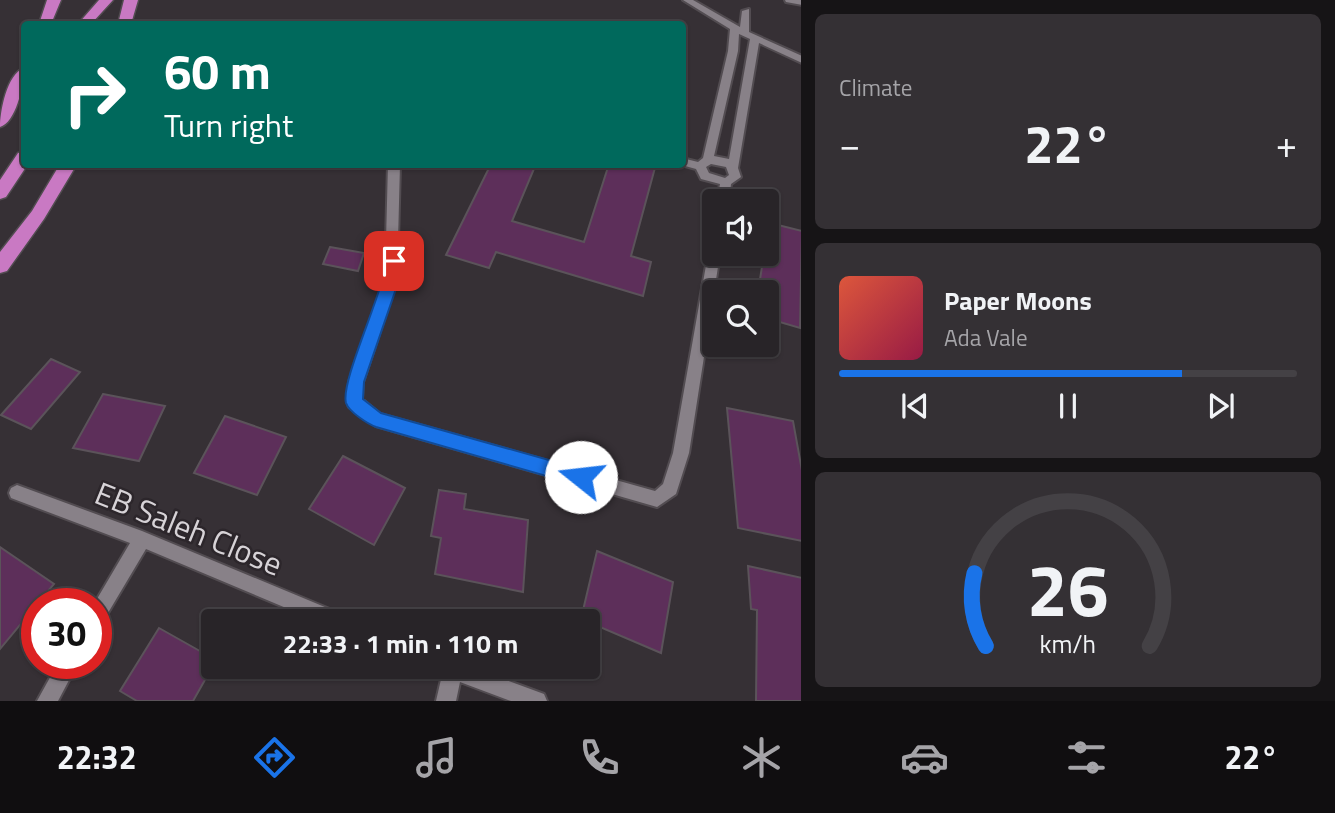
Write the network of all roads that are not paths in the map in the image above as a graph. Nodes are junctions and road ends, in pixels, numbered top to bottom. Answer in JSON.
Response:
{"nodes":[{"id":1,"x":92,"y":0,"type":"edge"},
{"id":2,"x":106,"y":0,"type":"edge"},
{"id":3,"x":131,"y":0,"type":"edge"},
{"id":4,"x":687,"y":0,"type":"edge"},
{"id":5,"x":789,"y":0,"type":"edge"},
{"id":6,"x":53,"y":1,"type":"edge"},
{"id":7,"x":801,"y":2,"type":"edge"},
{"id":8,"x":746,"y":11,"type":"dead end"},
{"id":9,"x":46,"y":21,"type":"edge"},
{"id":10,"x":85,"y":21,"type":"edge"},
{"id":11,"x":87,"y":21,"type":"edge"},
{"id":12,"x":126,"y":21,"type":"edge"},
{"id":13,"x":735,"y":28,"type":"junction"},
{"id":14,"x":744,"y":33,"type":"junction"},
{"id":15,"x":755,"y":39,"type":"junction"},
{"id":16,"x":801,"y":60,"type":"edge"},
{"id":17,"x":21,"y":78,"type":"edge"},
{"id":18,"x":0,"y":122,"type":"edge"},
{"id":19,"x":21,"y":162,"type":"edge"},
{"id":20,"x":686,"y":162,"type":"edge"},
{"id":21,"x":704,"y":163,"type":"junction"},
{"id":22,"x":733,"y":167,"type":"junction"},
{"id":23,"x":67,"y":168,"type":"edge"},
{"id":24,"x":394,"y":168,"type":"edge"},
{"id":25,"x":726,"y":182,"type":"junction"},
{"id":26,"x":725,"y":189,"type":"edge"},
{"id":27,"x":0,"y":193,"type":"edge"},
{"id":28,"x":0,"y":266,"type":"edge"},
{"id":29,"x":712,"y":266,"type":"edge"},
{"id":30,"x":17,"y":493,"type":"dead end"},
{"id":31,"x":142,"y":539,"type":"junction"},
{"id":32,"x":112,"y":590,"type":"edge"},
{"id":33,"x":309,"y":609,"type":"edge"},
{"id":34,"x":60,"y":679,"type":"edge"},
{"id":35,"x":448,"y":679,"type":"edge"},
{"id":36,"x":478,"y":679,"type":"edge"},
{"id":37,"x":47,"y":701,"type":"edge"},
{"id":38,"x":446,"y":701,"type":"edge"},
{"id":39,"x":537,"y":701,"type":"edge"}],
"edges":[{"from":1,"to":10,"type":"highway"},
{"from":2,"to":11,"type":"highway"},
{"from":3,"to":12,"type":"highway"},
{"from":4,"to":13,"type":"street"},
{"from":5,"to":7,"type":"street"},
{"from":6,"to":9,"type":"highway"},
{"from":8,"to":14,"type":"street"},
{"from":13,"to":14,"type":"street"},
{"from":13,"to":21,"type":"street"},
{"from":14,"to":15,"type":"street"},
{"from":15,"to":16,"type":"street"},
{"from":15,"to":22,"type":"street"},
{"from":17,"to":18,"type":"highway"},
{"from":19,"to":27,"type":"highway"},
{"from":20,"to":21,"type":"street"},
{"from":21,"to":22,"type":"street"},
{"from":21,"to":25,"type":"street"},
{"from":22,"to":25,"type":"street"},
{"from":23,"to":28,"type":"highway"},
{"from":24,"to":29,"type":"street"},
{"from":25,"to":26,"type":"street"},
{"from":30,"to":31,"type":"street","name":"EB Saleh Close"},
{"from":31,"to":32,"type":"street"},
{"from":31,"to":33,"type":"street","name":"EB Saleh Close"},
{"from":34,"to":37,"type":"street"},
{"from":35,"to":38,"type":"street"},
{"from":36,"to":39,"type":"street"}]}
